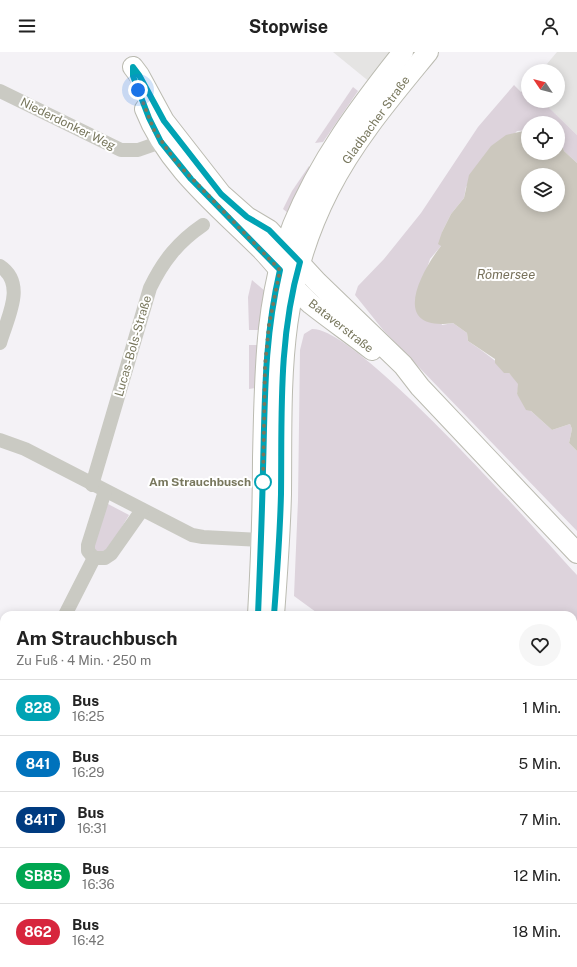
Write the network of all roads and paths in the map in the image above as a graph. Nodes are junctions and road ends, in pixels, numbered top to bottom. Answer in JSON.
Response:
{"nodes":[{"id":1,"x":403,"y":52,"type":"edge"},
{"id":2,"x":428,"y":52,"type":"edge"},
{"id":3,"x":130,"y":60,"type":"edge"},
{"id":4,"x":0,"y":91,"type":"edge"},
{"id":5,"x":164,"y":121,"type":"junction"},
{"id":6,"x":161,"y":142,"type":"junction"},
{"id":7,"x":221,"y":194,"type":"junction"},
{"id":8,"x":203,"y":226,"type":"dead end"},
{"id":9,"x":286,"y":247,"type":"junction"},
{"id":10,"x":300,"y":262,"type":"junction"},
{"id":11,"x":0,"y":266,"type":"edge"},
{"id":12,"x":280,"y":270,"type":"junction"},
{"id":13,"x":293,"y":287,"type":"junction"},
{"id":14,"x":0,"y":343,"type":"edge"},
{"id":15,"x":420,"y":387,"type":"junction"},
{"id":16,"x":0,"y":440,"type":"edge"},
{"id":17,"x":99,"y":488,"type":"junction"},
{"id":18,"x":142,"y":510,"type":"junction"},
{"id":19,"x":262,"y":540,"type":"junction"},
{"id":20,"x":577,"y":553,"type":"edge"},
{"id":21,"x":94,"y":558,"type":"junction"},
{"id":22,"x":276,"y":588,"type":"junction"},
{"id":23,"x":67,"y":611,"type":"edge"},
{"id":24,"x":258,"y":611,"type":"edge"},
{"id":25,"x":274,"y":611,"type":"edge"}],
"edges":[{"from":1,"to":9,"type":"main road","name":"Gladbacher Straße"},
{"from":2,"to":10,"type":"main road","name":"Gladbacher Straße"},
{"from":3,"to":5,"type":"main road","name":"Bataverstraße"},
{"from":3,"to":6,"type":"main road","name":"Bataverstraße"},
{"from":4,"to":6,"type":"street","name":"Niederdonker Weg"},
{"from":5,"to":6,"type":"main road"},
{"from":5,"to":7,"type":"main road","name":"Bataverstraße"},
{"from":6,"to":7,"type":"main road"},
{"from":6,"to":12,"type":"main road","name":"Bataverstraße"},
{"from":7,"to":9,"type":"main road","name":"Bataverstraße"},
{"from":8,"to":17,"type":"street","name":"Lucas-Bols-Straße"},
{"from":9,"to":10,"type":"main road","name":"Bataverstraße"},
{"from":9,"to":12,"type":"main road","name":"Gladbacher Straße"},
{"from":10,"to":13,"type":"main road","name":"Gladbacher Straße"},
{"from":10,"to":15,"type":"main road","name":"Bataverstraße"},
{"from":11,"to":14,"type":"street"},
{"from":12,"to":13,"type":"main road","name":"Bataverstraße"},
{"from":12,"to":19,"type":"main road","name":"Gladbacher Straße"},
{"from":13,"to":15,"type":"main road","name":"Bataverstraße"},
{"from":13,"to":22,"type":"main road","name":"Gladbacher Straße"},
{"from":15,"to":20,"type":"main road","name":"Bataverstraße"},
{"from":16,"to":17,"type":"street"},
{"from":17,"to":18,"type":"street"},
{"from":17,"to":21,"type":"street","name":"Lucas-Bols-Straße"},
{"from":18,"to":19,"type":"street"},
{"from":18,"to":21,"type":"street"},
{"from":19,"to":22,"type":"street"},
{"from":19,"to":24,"type":"main road","name":"Gladbacher Straße"},
{"from":21,"to":23,"type":"street"},
{"from":22,"to":25,"type":"main road","name":"Gladbacher Straße"}]}
